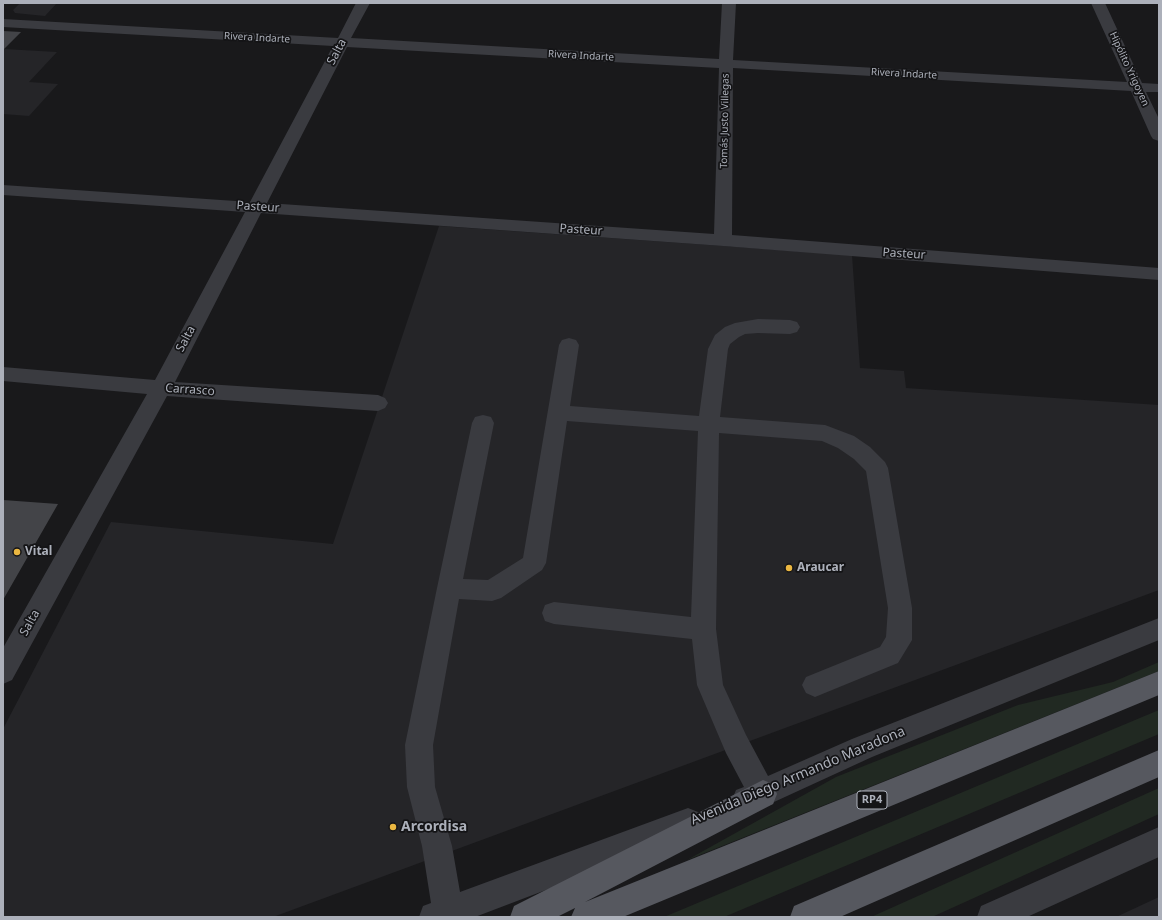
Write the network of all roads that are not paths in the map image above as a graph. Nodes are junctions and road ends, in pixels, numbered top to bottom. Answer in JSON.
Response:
{"nodes":[{"id":1,"x":363,"y":3,"type":"edge"},
{"id":2,"x":729,"y":3,"type":"edge"},
{"id":3,"x":1098,"y":3,"type":"edge"},
{"id":4,"x":3,"y":23,"type":"edge"},
{"id":5,"x":342,"y":42,"type":"junction"},
{"id":6,"x":726,"y":64,"type":"junction"},
{"id":7,"x":1138,"y":86,"type":"junction"},
{"id":8,"x":1159,"y":88,"type":"edge"},
{"id":9,"x":1159,"y":136,"type":"edge"},
{"id":10,"x":3,"y":190,"type":"edge"},
{"id":11,"x":256,"y":207,"type":"junction"},
{"id":12,"x":723,"y":240,"type":"junction"},
{"id":13,"x":1159,"y":274,"type":"edge"},
{"id":14,"x":790,"y":326,"type":"dead end"},
{"id":15,"x":569,"y":345,"type":"dead end"},
{"id":16,"x":3,"y":374,"type":"edge"},
{"id":17,"x":160,"y":388,"type":"junction"},
{"id":18,"x":378,"y":403,"type":"dead end"},
{"id":19,"x":558,"y":413,"type":"junction"},
{"id":20,"x":483,"y":423,"type":"dead end"},
{"id":21,"x":709,"y":423,"type":"junction"},
{"id":22,"x":449,"y":588,"type":"junction"},
{"id":23,"x":554,"y":613,"type":"dead end"},
{"id":24,"x":703,"y":629,"type":"junction"},
{"id":25,"x":1159,"y":629,"type":"edge"},
{"id":26,"x":3,"y":672,"type":"edge"},
{"id":27,"x":1159,"y":683,"type":"edge"},
{"id":28,"x":815,"y":685,"type":"dead end"},
{"id":29,"x":1159,"y":763,"type":"edge"},
{"id":30,"x":763,"y":794,"type":"junction"},
{"id":31,"x":1159,"y":842,"type":"edge"},
{"id":32,"x":441,"y":914,"type":"edge"},
{"id":33,"x":525,"y":917,"type":"edge"},
{"id":34,"x":586,"y":917,"type":"edge"},
{"id":35,"x":806,"y":917,"type":"edge"},
{"id":36,"x":992,"y":917,"type":"edge"}],
"edges":[{"from":1,"to":5,"type":"street","name":"Salta"},
{"from":2,"to":6,"type":"street","name":"Tomás Justo Villegas"},
{"from":3,"to":7,"type":"street","name":"Hipólito Yrigoyen"},
{"from":4,"to":5,"type":"street","name":"Rivera Indarte"},
{"from":5,"to":6,"type":"street","name":"Rivera Indarte"},
{"from":5,"to":11,"type":"street","name":"Salta"},
{"from":6,"to":7,"type":"street","name":"Rivera Indarte"},
{"from":6,"to":12,"type":"street","name":"Tomás Justo Villegas"},
{"from":7,"to":8,"type":"street","name":"Rivera Indarte"},
{"from":7,"to":9,"type":"street","name":"Hipólito Yrigoyen"},
{"from":10,"to":11,"type":"street","name":"Pasteur"},
{"from":11,"to":12,"type":"street","name":"Pasteur"},
{"from":11,"to":17,"type":"street","name":"Salta"},
{"from":12,"to":13,"type":"street","name":"Pasteur"},
{"from":14,"to":21,"type":"street"},
{"from":15,"to":19,"type":"street"},
{"from":16,"to":17,"type":"street","name":"Carrasco"},
{"from":17,"to":18,"type":"street","name":"Carrasco"},
{"from":17,"to":26,"type":"street","name":"Salta"},
{"from":19,"to":21,"type":"street"},
{"from":19,"to":22,"type":"street"},
{"from":20,"to":22,"type":"street"},
{"from":21,"to":24,"type":"street"},
{"from":21,"to":28,"type":"street"},
{"from":22,"to":32,"type":"street"},
{"from":23,"to":24,"type":"street"},
{"from":24,"to":30,"type":"street"},
{"from":25,"to":30,"type":"street","name":"Avenida Diego Armando Maradona"},
{"from":27,"to":34,"type":"main road","number":"RP4"},
{"from":29,"to":35,"type":"main road"},
{"from":30,"to":32,"type":"street","name":"Avenida Diego Armando Maradona"},
{"from":30,"to":33,"type":"main road"},
{"from":31,"to":36,"type":"street"}]}
